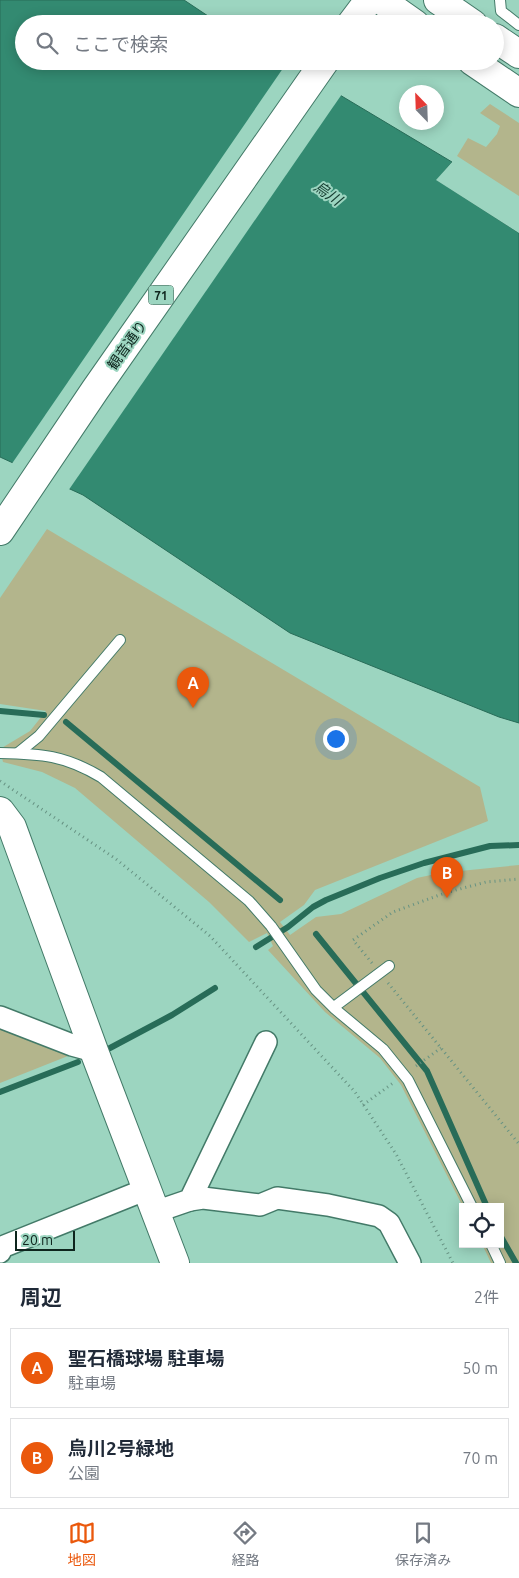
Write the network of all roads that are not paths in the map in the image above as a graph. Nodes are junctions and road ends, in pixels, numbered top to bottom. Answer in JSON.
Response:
{"nodes":[{"id":1,"x":381,"y":0,"type":"edge"},
{"id":2,"x":438,"y":0,"type":"edge"},
{"id":3,"x":500,"y":0,"type":"edge"},
{"id":4,"x":402,"y":15,"type":"edge"},
{"id":5,"x":460,"y":15,"type":"edge"},
{"id":6,"x":519,"y":25,"type":"edge"},
{"id":7,"x":504,"y":44,"type":"edge"},
{"id":8,"x":519,"y":54,"type":"edge"},
{"id":9,"x":319,"y":70,"type":"edge"},
{"id":10,"x":485,"y":70,"type":"edge"},
{"id":11,"x":519,"y":93,"type":"edge"},
{"id":12,"x":0,"y":531,"type":"edge"},
{"id":13,"x":120,"y":640,"type":"dead end"},
{"id":14,"x":0,"y":753,"type":"edge"},
{"id":15,"x":18,"y":753,"type":"junction"},
{"id":16,"x":0,"y":811,"type":"edge"},
{"id":17,"x":389,"y":966,"type":"dead end"},
{"id":18,"x":334,"y":1007,"type":"junction"},
{"id":19,"x":0,"y":1017,"type":"edge"},
{"id":20,"x":266,"y":1042,"type":"dead end"},
{"id":21,"x":94,"y":1051,"type":"junction"},
{"id":22,"x":190,"y":1200,"type":"junction"},
{"id":23,"x":151,"y":1201,"type":"junction"},
{"id":24,"x":470,"y":1203,"type":"edge"},
{"id":25,"x":1,"y":1246,"type":"edge"},
{"id":26,"x":493,"y":1248,"type":"edge"},
{"id":27,"x":175,"y":1263,"type":"edge"},
{"id":28,"x":410,"y":1263,"type":"edge"},
{"id":29,"x":500,"y":1263,"type":"edge"}],
"edges":[{"from":1,"to":4,"type":"main road"},
{"from":2,"to":5,"type":"main road"},
{"from":3,"to":6,"type":"lane"},
{"from":7,"to":8,"type":"main road"},
{"from":9,"to":12,"type":"main road","name":"観音通り","number":"71"},
{"from":10,"to":11,"type":"main road"},
{"from":13,"to":15,"type":"lane"},
{"from":14,"to":15,"type":"lane"},
{"from":15,"to":18,"type":"lane"},
{"from":16,"to":21,"type":"main road"},
{"from":17,"to":18,"type":"lane"},
{"from":18,"to":24,"type":"lane"},
{"from":19,"to":21,"type":"street"},
{"from":20,"to":22,"type":"street"},
{"from":21,"to":23,"type":"main road"},
{"from":22,"to":23,"type":"street"},
{"from":22,"to":28,"type":"street"},
{"from":23,"to":25,"type":"street"},
{"from":23,"to":27,"type":"main road"},
{"from":26,"to":29,"type":"lane"}]}
